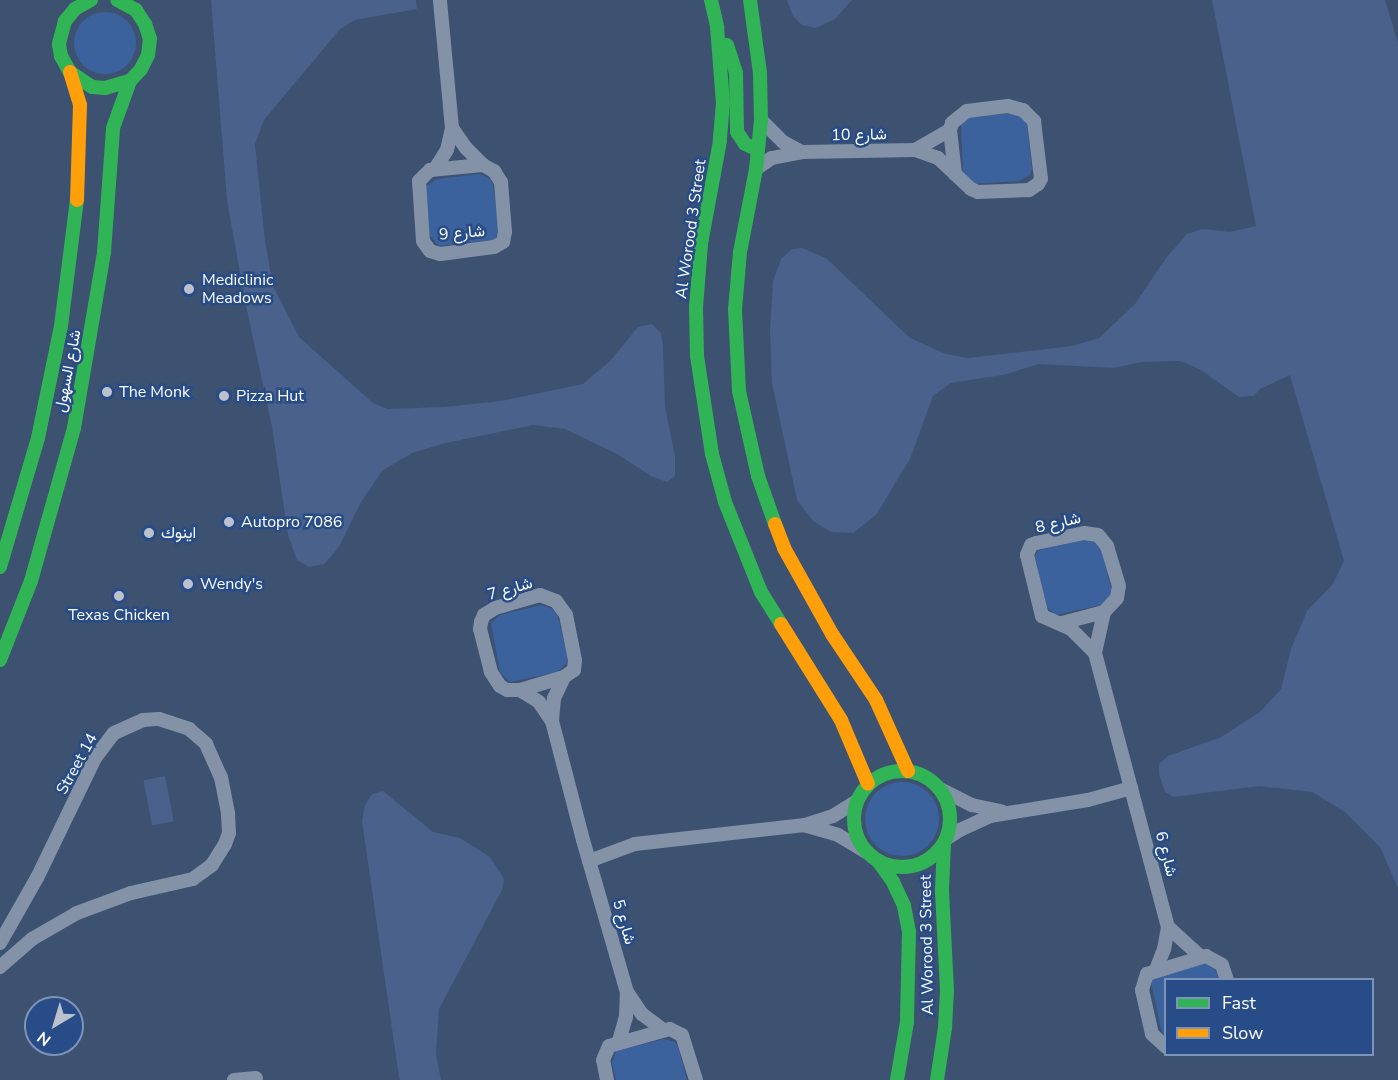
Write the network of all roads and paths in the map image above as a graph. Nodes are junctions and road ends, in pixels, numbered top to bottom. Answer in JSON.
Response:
{"nodes":[{"id":1,"x":90,"y":0,"type":"edge"},
{"id":2,"x":117,"y":0,"type":"edge"},
{"id":3,"x":440,"y":0,"type":"edge"},
{"id":4,"x":711,"y":0,"type":"edge"},
{"id":5,"x":738,"y":0,"type":"edge"},
{"id":6,"x":750,"y":0,"type":"edge"},
{"id":7,"x":75,"y":4,"type":"edge"},
{"id":8,"x":133,"y":5,"type":"edge"},
{"id":9,"x":717,"y":27,"type":"junction"},
{"id":10,"x":756,"y":42,"type":"junction"},
{"id":11,"x":70,"y":72,"type":"junction"},
{"id":12,"x":130,"y":81,"type":"junction"},
{"id":13,"x":761,"y":120,"type":"junction"},
{"id":14,"x":452,"y":128,"type":"junction"},
{"id":15,"x":950,"y":130,"type":"junction"},
{"id":16,"x":758,"y":150,"type":"junction"},
{"id":17,"x":915,"y":150,"type":"junction"},
{"id":18,"x":802,"y":152,"type":"junction"},
{"id":19,"x":483,"y":165,"type":"junction"},
{"id":20,"x":435,"y":169,"type":"junction"},
{"id":21,"x":756,"y":169,"type":"junction"},
{"id":22,"x":955,"y":174,"type":"junction"},
{"id":23,"x":16,"y":519,"type":"junction"},
{"id":24,"x":0,"y":532,"type":"edge"},
{"id":25,"x":0,"y":567,"type":"edge"},
{"id":26,"x":1104,"y":612,"type":"junction"},
{"id":27,"x":1062,"y":623,"type":"junction"},
{"id":28,"x":1095,"y":653,"type":"junction"},
{"id":29,"x":0,"y":660,"type":"edge"},
{"id":30,"x":564,"y":678,"type":"junction"},
{"id":31,"x":520,"y":690,"type":"junction"},
{"id":32,"x":552,"y":720,"type":"junction"},
{"id":33,"x":908,"y":771,"type":"junction"},
{"id":34,"x":867,"y":784,"type":"junction"},
{"id":35,"x":940,"y":789,"type":"junction"},
{"id":36,"x":1131,"y":789,"type":"junction"},
{"id":37,"x":857,"y":801,"type":"junction"},
{"id":38,"x":1006,"y":812,"type":"junction"},
{"id":39,"x":805,"y":825,"type":"junction"},
{"id":40,"x":945,"y":842,"type":"junction"},
{"id":41,"x":873,"y":857,"type":"junction"},
{"id":42,"x":589,"y":861,"type":"junction"},
{"id":43,"x":1168,"y":927,"type":"junction"},
{"id":44,"x":0,"y":943,"type":"edge"},
{"id":45,"x":1200,"y":956,"type":"junction"},
{"id":46,"x":0,"y":967,"type":"edge"},
{"id":47,"x":1156,"y":970,"type":"junction"},
{"id":48,"x":1226,"y":978,"type":"edge"},
{"id":49,"x":627,"y":992,"type":"junction"},
{"id":50,"x":663,"y":1030,"type":"junction"},
{"id":51,"x":619,"y":1041,"type":"junction"},
{"id":52,"x":1164,"y":1045,"type":"edge"},
{"id":53,"x":256,"y":1078,"type":"dead end"},
{"id":54,"x":234,"y":1080,"type":"edge"},
{"id":55,"x":607,"y":1080,"type":"edge"},
{"id":56,"x":696,"y":1080,"type":"edge"},
{"id":57,"x":897,"y":1080,"type":"edge"},
{"id":58,"x":937,"y":1080,"type":"edge"}],
"edges":[{"from":1,"to":7,"type":"street"},
{"from":2,"to":8,"type":"street"},
{"from":3,"to":14,"type":"street","name":"شارع 9"},
{"from":4,"to":9,"type":"street","name":"Al Worood 3 Street"},
{"from":5,"to":10,"type":"street"},
{"from":6,"to":10,"type":"street"},
{"from":7,"to":11,"type":"street","name":"شارع السهول"},
{"from":8,"to":12,"type":"street","name":"شارع السهول"},
{"from":9,"to":16,"type":"street"},
{"from":9,"to":34,"type":"street","name":"Al Worood 3 Street"},
{"from":10,"to":13,"type":"street"},
{"from":11,"to":12,"type":"street"},
{"from":11,"to":23,"type":"street","name":"شارع السهول"},
{"from":12,"to":29,"type":"street","name":"شارع السهول"},
{"from":13,"to":16,"type":"street"},
{"from":13,"to":18,"type":"street"},
{"from":14,"to":19,"type":"street","name":"شارع 9"},
{"from":14,"to":20,"type":"street","name":"شارع 9"},
{"from":15,"to":17,"type":"street","name":"شارع 10"},
{"from":15,"to":22,"type":"street"},
{"from":15,"to":22,"type":"street","name":"شارع 10"},
{"from":16,"to":21,"type":"street"},
{"from":17,"to":18,"type":"street","name":"شارع 10"},
{"from":17,"to":22,"type":"street","name":"شارع 10"},
{"from":18,"to":21,"type":"street","name":"شارع 10"},
{"from":19,"to":20,"type":"street"},
{"from":19,"to":20,"type":"street","name":"شارع 9"},
{"from":21,"to":33,"type":"street"},
{"from":23,"to":24,"type":"street"},
{"from":23,"to":25,"type":"street","name":"شارع السهول"},
{"from":26,"to":27,"type":"street"},
{"from":26,"to":27,"type":"street","name":"شارع 8"},
{"from":26,"to":28,"type":"street","name":"شارع 8"},
{"from":27,"to":28,"type":"street","name":"شارع 8"},
{"from":28,"to":36,"type":"street","name":"شارع 8"},
{"from":30,"to":31,"type":"street"},
{"from":30,"to":31,"type":"street","name":"شارع 7"},
{"from":30,"to":32,"type":"street","name":"شارع 7"},
{"from":31,"to":32,"type":"street","name":"شارع 7"},
{"from":32,"to":42,"type":"street","name":"شارع 7"},
{"from":33,"to":34,"type":"street"},
{"from":33,"to":35,"type":"street"},
{"from":34,"to":37,"type":"street"},
{"from":35,"to":38,"type":"street"},
{"from":35,"to":40,"type":"street"},
{"from":36,"to":38,"type":"street"},
{"from":36,"to":43,"type":"street","name":"شارع 6"},
{"from":37,"to":39,"type":"street"},
{"from":37,"to":41,"type":"street"},
{"from":38,"to":40,"type":"street"},
{"from":39,"to":41,"type":"street"},
{"from":39,"to":42,"type":"street"},
{"from":40,"to":41,"type":"street"},
{"from":40,"to":58,"type":"street","name":"Al Worood 3 Street"},
{"from":41,"to":57,"type":"street","name":"Al Worood 3 Street"},
{"from":42,"to":49,"type":"street","name":"شارع 5"},
{"from":43,"to":45,"type":"street"},
{"from":43,"to":47,"type":"street","name":"شارع 6"},
{"from":44,"to":46,"type":"street","name":"Street 14"},
{"from":45,"to":47,"type":"street"},
{"from":45,"to":48,"type":"street"},
{"from":47,"to":52,"type":"street","name":"شارع 6"},
{"from":49,"to":50,"type":"street","name":"شارع 5"},
{"from":49,"to":51,"type":"street","name":"شارع 5"},
{"from":50,"to":51,"type":"street"},
{"from":50,"to":56,"type":"street","name":"شارع 5"},
{"from":51,"to":55,"type":"street","name":"شارع 5"},
{"from":53,"to":54,"type":"street"}]}
